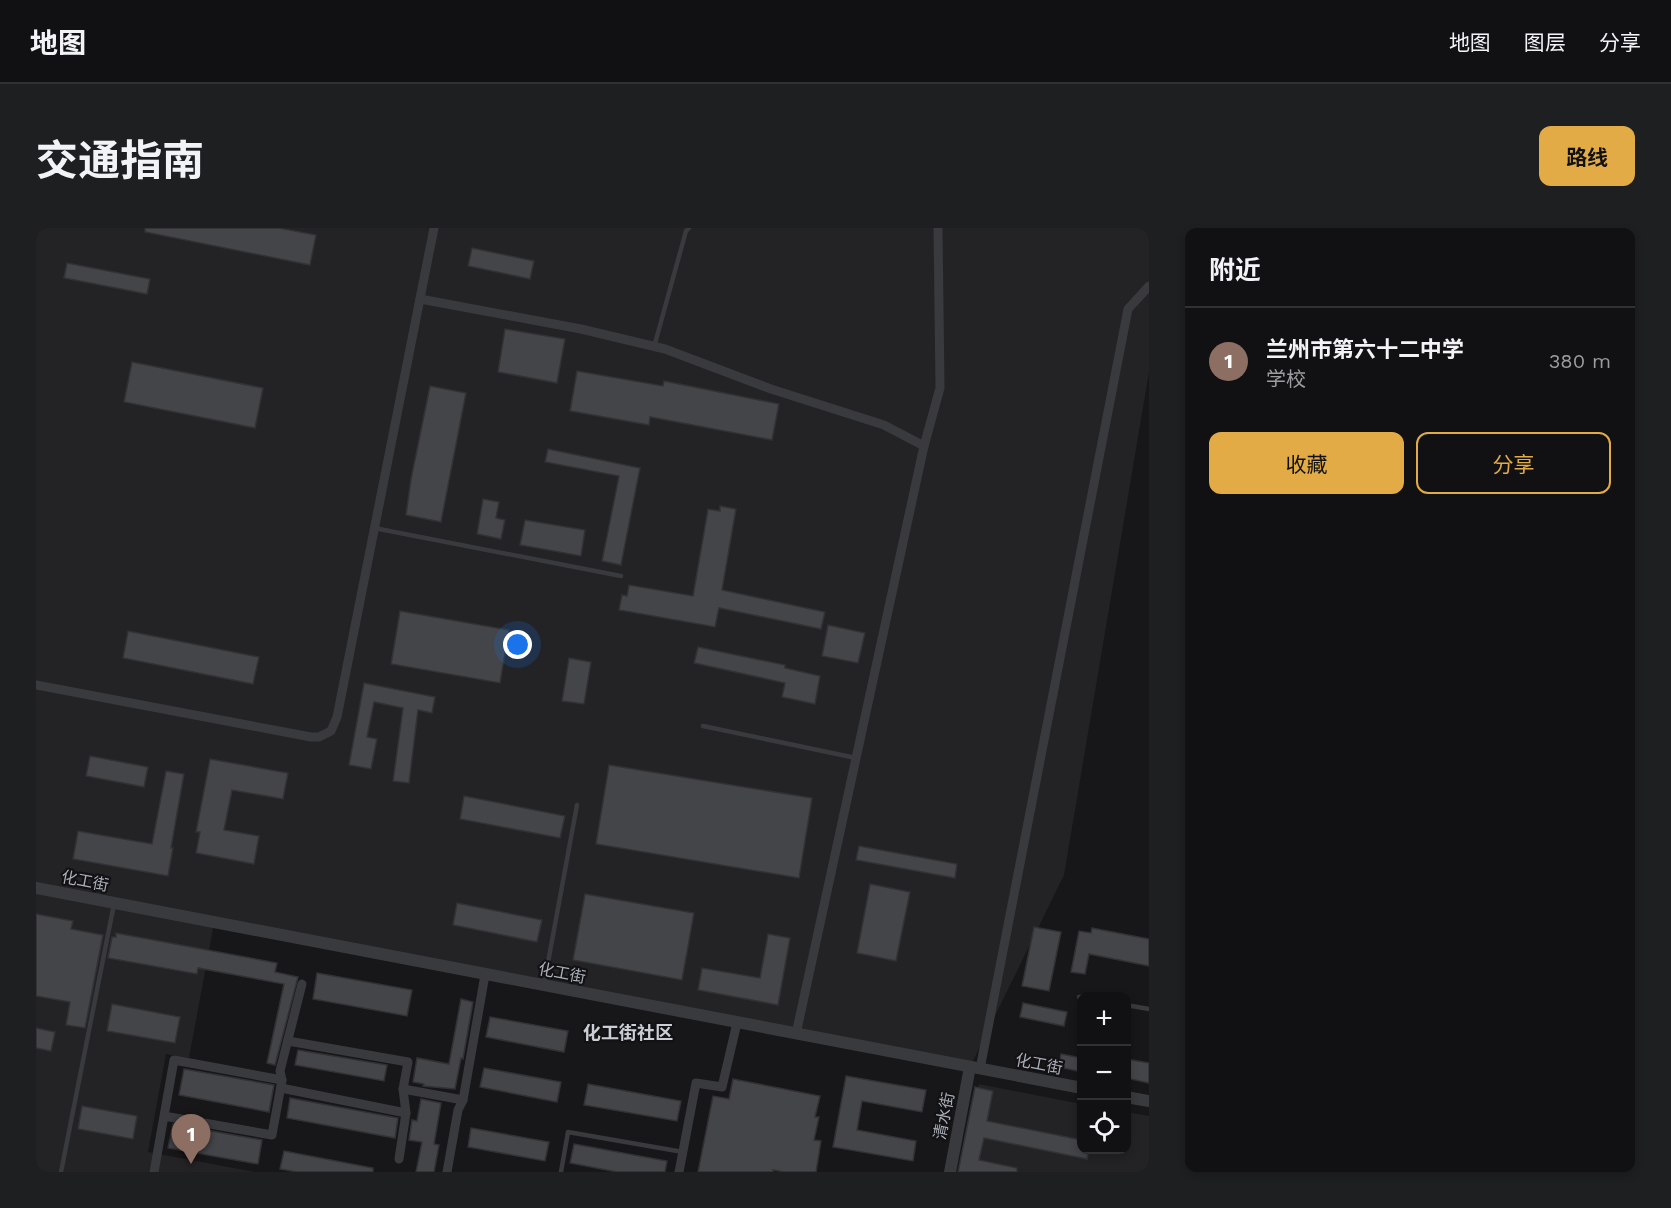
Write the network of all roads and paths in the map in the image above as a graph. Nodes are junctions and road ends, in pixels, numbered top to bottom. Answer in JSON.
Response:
{"nodes":[{"id":1,"x":434,"y":228,"type":"edge"},
{"id":2,"x":689,"y":228,"type":"edge"},
{"id":3,"x":938,"y":228,"type":"edge"},
{"id":4,"x":1149,"y":286,"type":"edge"},
{"id":5,"x":420,"y":299,"type":"junction"},
{"id":6,"x":654,"y":346,"type":"junction"},
{"id":7,"x":924,"y":446,"type":"junction"},
{"id":8,"x":374,"y":528,"type":"junction"},
{"id":9,"x":621,"y":576,"type":"dead end"},
{"id":10,"x":36,"y":685,"type":"edge"},
{"id":11,"x":703,"y":726,"type":"dead end"},
{"id":12,"x":856,"y":758,"type":"junction"},
{"id":13,"x":576,"y":805,"type":"dead end"},
{"id":14,"x":36,"y":888,"type":"edge"},
{"id":15,"x":114,"y":903,"type":"junction"},
{"id":16,"x":485,"y":975,"type":"junction"},
{"id":17,"x":302,"y":984,"type":"dead end"},
{"id":18,"x":543,"y":986,"type":"junction"},
{"id":19,"x":1131,"y":1006,"type":"edge"},
{"id":20,"x":1149,"y":1009,"type":"edge"},
{"id":21,"x":736,"y":1023,"type":"junction"},
{"id":22,"x":796,"y":1034,"type":"junction"},
{"id":23,"x":288,"y":1041,"type":"junction"},
{"id":24,"x":975,"y":1068,"type":"junction"},
{"id":25,"x":282,"y":1084,"type":"junction"},
{"id":26,"x":1077,"y":1087,"type":"edge"},
{"id":27,"x":403,"y":1089,"type":"junction"},
{"id":28,"x":1131,"y":1098,"type":"edge"},
{"id":29,"x":464,"y":1100,"type":"junction"},
{"id":30,"x":1149,"y":1101,"type":"edge"},
{"id":31,"x":406,"y":1113,"type":"junction"},
{"id":32,"x":164,"y":1116,"type":"junction"},
{"id":33,"x":683,"y":1152,"type":"junction"},
{"id":34,"x":399,"y":1159,"type":"dead end"},
{"id":35,"x":61,"y":1172,"type":"edge"},
{"id":36,"x":154,"y":1172,"type":"edge"},
{"id":37,"x":447,"y":1172,"type":"edge"},
{"id":38,"x":561,"y":1172,"type":"edge"},
{"id":39,"x":679,"y":1172,"type":"edge"},
{"id":40,"x":950,"y":1172,"type":"edge"}],
"edges":[{"from":1,"to":5,"type":"street"},
{"from":2,"to":6,"type":"lane"},
{"from":3,"to":7,"type":"street"},
{"from":4,"to":24,"type":"street"},
{"from":5,"to":6,"type":"street"},
{"from":5,"to":8,"type":"street"},
{"from":6,"to":7,"type":"street"},
{"from":7,"to":12,"type":"street"},
{"from":8,"to":9,"type":"lane"},
{"from":8,"to":10,"type":"street"},
{"from":11,"to":12,"type":"lane"},
{"from":12,"to":22,"type":"street"},
{"from":13,"to":18,"type":"lane"},
{"from":14,"to":15,"type":"street","name":"化工街"},
{"from":15,"to":16,"type":"street","name":"化工街"},
{"from":15,"to":35,"type":"lane"},
{"from":16,"to":18,"type":"street","name":"化工街"},
{"from":16,"to":29,"type":"street"},
{"from":17,"to":23,"type":"street"},
{"from":18,"to":21,"type":"street","name":"化工街"},
{"from":19,"to":20,"type":"lane"},
{"from":21,"to":22,"type":"street","name":"化工街"},
{"from":21,"to":33,"type":"street"},
{"from":22,"to":24,"type":"street","name":"化工街"},
{"from":23,"to":25,"type":"street"},
{"from":23,"to":27,"type":"street"},
{"from":24,"to":26,"type":"street","name":"化工街"},
{"from":24,"to":40,"type":"street","name":"清水街"},
{"from":25,"to":31,"type":"street"},
{"from":25,"to":32,"type":"street"},
{"from":25,"to":32,"type":"street"},
{"from":27,"to":29,"type":"street"},
{"from":27,"to":31,"type":"street"},
{"from":28,"to":30,"type":"street"},
{"from":29,"to":37,"type":"street"},
{"from":31,"to":34,"type":"street"},
{"from":32,"to":36,"type":"street"},
{"from":33,"to":38,"type":"lane"},
{"from":33,"to":39,"type":"street"}]}
